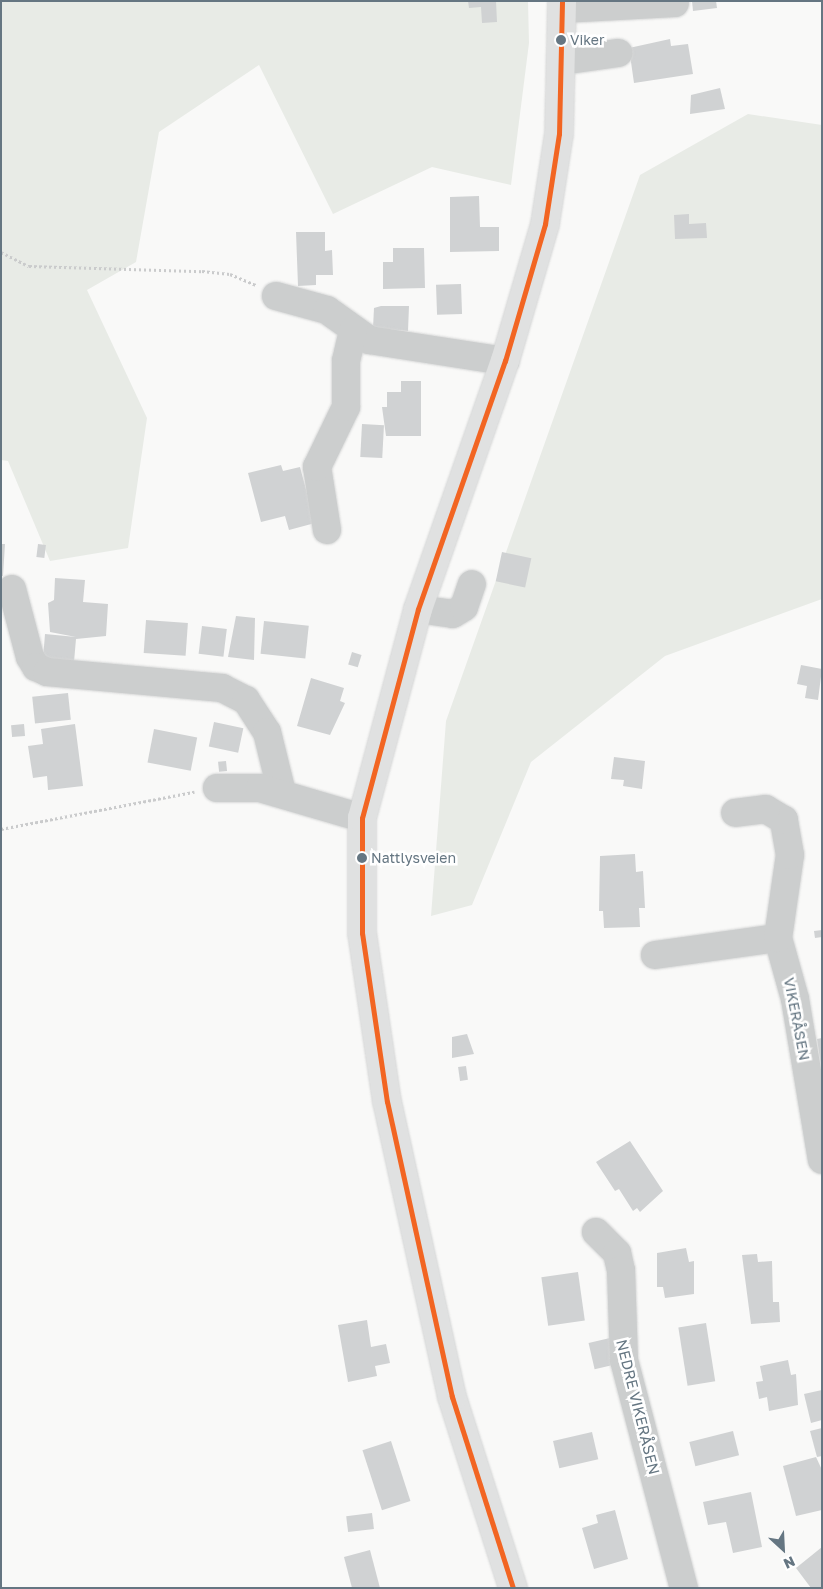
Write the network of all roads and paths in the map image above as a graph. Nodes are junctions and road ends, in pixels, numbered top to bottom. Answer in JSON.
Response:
{"nodes":[{"id":1,"x":675,"y":3,"type":"dead end"},
{"id":2,"x":562,"y":5,"type":"edge"},
{"id":3,"x":618,"y":53,"type":"dead end"},
{"id":4,"x":562,"y":62,"type":"junction"},
{"id":5,"x":1,"y":252,"type":"edge"},
{"id":6,"x":276,"y":296,"type":"joint"},
{"id":7,"x":353,"y":330,"type":"junction"},
{"id":8,"x":505,"y":361,"type":"junction"},
{"id":9,"x":327,"y":530,"type":"dead end"},
{"id":10,"x":472,"y":584,"type":"dead end"},
{"id":11,"x":12,"y":589,"type":"dead end"},
{"id":12,"x":418,"y":609,"type":"junction"},
{"id":13,"x":217,"y":788,"type":"joint"},
{"id":14,"x":282,"y":793,"type":"junction"},
{"id":15,"x":735,"y":813,"type":"dead end"},
{"id":16,"x":362,"y":818,"type":"junction"},
{"id":17,"x":1,"y":830,"type":"edge"},
{"id":18,"x":778,"y":938,"type":"junction"},
{"id":19,"x":655,"y":955,"type":"dead end"},
{"id":20,"x":822,"y":1160,"type":"edge"},
{"id":21,"x":596,"y":1232,"type":"dead end"},
{"id":22,"x":513,"y":1588,"type":"edge"},
{"id":23,"x":684,"y":1588,"type":"edge"}],
"edges":[{"from":1,"to":2,"type":"street"},
{"from":2,"to":4,"type":"main road"},
{"from":3,"to":4,"type":"street"},
{"from":4,"to":8,"type":"main road"},
{"from":5,"to":6,"type":"path"},
{"from":6,"to":7,"type":"street"},
{"from":7,"to":8,"type":"street"},
{"from":7,"to":9,"type":"street"},
{"from":8,"to":12,"type":"main road"},
{"from":10,"to":12,"type":"street"},
{"from":11,"to":14,"type":"street"},
{"from":12,"to":16,"type":"main road"},
{"from":13,"to":14,"type":"street"},
{"from":13,"to":17,"type":"path"},
{"from":14,"to":16,"type":"street"},
{"from":15,"to":18,"type":"street"},
{"from":16,"to":22,"type":"main road"},
{"from":18,"to":19,"type":"street"},
{"from":18,"to":20,"type":"street","name":"VIKERÅSEN"},
{"from":21,"to":23,"type":"street","name":"NEDRE VIKERÅSEN"}]}
